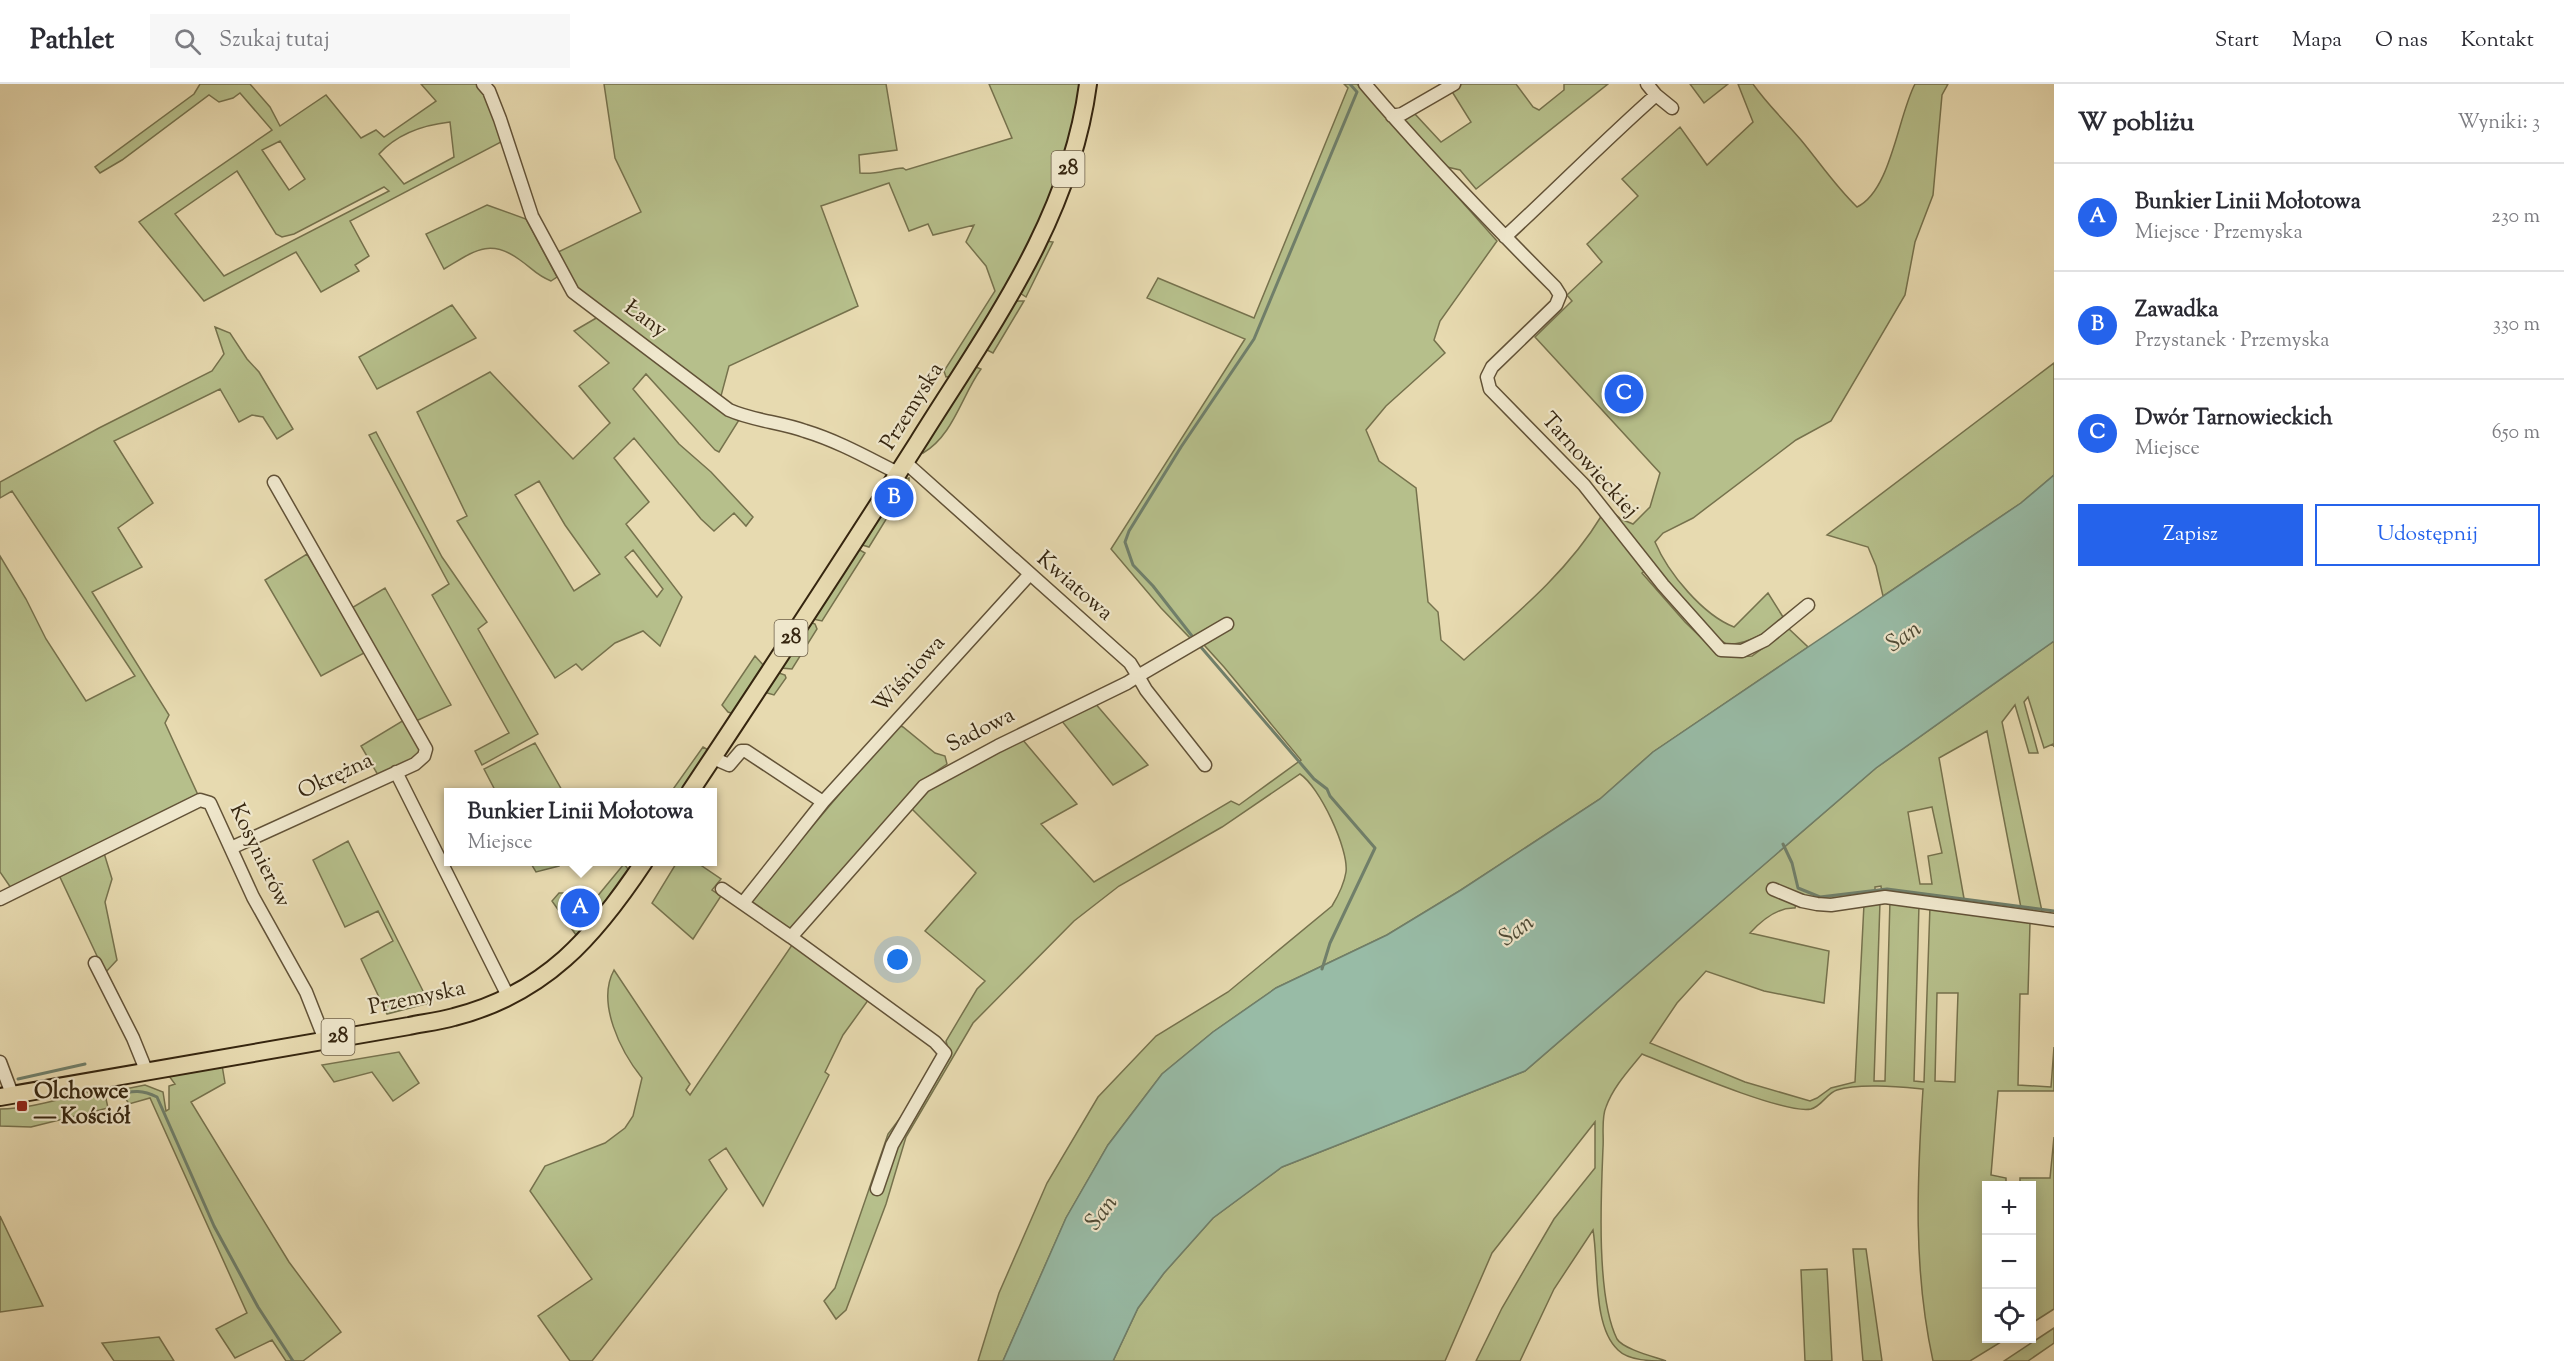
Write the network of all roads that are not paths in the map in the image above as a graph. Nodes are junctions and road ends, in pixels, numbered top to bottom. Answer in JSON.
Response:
{"nodes":[{"id":1,"x":483,"y":84,"type":"edge"},
{"id":2,"x":1088,"y":84,"type":"edge"},
{"id":3,"x":1365,"y":84,"type":"edge"},
{"id":4,"x":1454,"y":84,"type":"edge"},
{"id":5,"x":1647,"y":84,"type":"edge"},
{"id":6,"x":1656,"y":95,"type":"junction"},
{"id":7,"x":1672,"y":108,"type":"dead end"},
{"id":8,"x":1392,"y":116,"type":"junction"},
{"id":9,"x":1505,"y":237,"type":"junction"},
{"id":10,"x":901,"y":468,"type":"junction"},
{"id":11,"x":274,"y":482,"type":"dead end"},
{"id":12,"x":1029,"y":576,"type":"junction"},
{"id":13,"x":1808,"y":605,"type":"dead end"},
{"id":14,"x":1227,"y":624,"type":"dead end"},
{"id":15,"x":1138,"y":676,"type":"junction"},
{"id":16,"x":713,"y":758,"type":"junction"},
{"id":17,"x":1205,"y":765,"type":"dead end"},
{"id":18,"x":396,"y":772,"type":"junction"},
{"id":19,"x":693,"y":788,"type":"edge"},
{"id":20,"x":823,"y":802,"type":"junction"},
{"id":21,"x":231,"y":848,"type":"junction"},
{"id":22,"x":641,"y":866,"type":"edge"},
{"id":23,"x":722,"y":889,"type":"dead end"},
{"id":24,"x":1773,"y":889,"type":"dead end"},
{"id":25,"x":0,"y":899,"type":"edge"},
{"id":26,"x":743,"y":903,"type":"junction"},
{"id":27,"x":2054,"y":920,"type":"edge"},
{"id":28,"x":791,"y":937,"type":"junction"},
{"id":29,"x":94,"y":963,"type":"dead end"},
{"id":30,"x":508,"y":996,"type":"junction"},
{"id":31,"x":325,"y":1040,"type":"junction"},
{"id":32,"x":0,"y":1062,"type":"edge"},
{"id":33,"x":146,"y":1070,"type":"junction"},
{"id":34,"x":6,"y":1096,"type":"edge"},
{"id":35,"x":877,"y":1189,"type":"dead end"}],
"edges":[{"from":1,"to":10,"type":"street","name":"Łany"},
{"from":2,"to":10,"type":"main road","name":"Przemyska","number":"28"},
{"from":3,"to":8,"type":"street","name":"Tarnowieckiej"},
{"from":4,"to":8,"type":"street"},
{"from":5,"to":6,"type":"street"},
{"from":6,"to":7,"type":"street"},
{"from":6,"to":9,"type":"street"},
{"from":8,"to":9,"type":"street","name":"Tarnowieckiej"},
{"from":9,"to":13,"type":"street","name":"Tarnowieckiej"},
{"from":10,"to":12,"type":"street","name":"Kwiatowa"},
{"from":10,"to":16,"type":"main road","name":"Przemyska","number":"28"},
{"from":11,"to":18,"type":"street"},
{"from":12,"to":15,"type":"street","name":"Kwiatowa"},
{"from":12,"to":20,"type":"street","name":"Wiśniowa"},
{"from":14,"to":15,"type":"street"},
{"from":15,"to":17,"type":"street"},
{"from":15,"to":28,"type":"street","name":"Sadowa"},
{"from":16,"to":19,"type":"main road","name":"Przemyska","number":"28"},
{"from":16,"to":20,"type":"street"},
{"from":18,"to":21,"type":"street","name":"Okrężna"},
{"from":18,"to":30,"type":"street","name":"Okrężna"},
{"from":20,"to":26,"type":"street","name":"Wiśniowa"},
{"from":21,"to":25,"type":"street","name":"Kosynierów"},
{"from":21,"to":31,"type":"street","name":"Kosynierów"},
{"from":22,"to":30,"type":"main road","name":"Przemyska","number":"28"},
{"from":23,"to":26,"type":"street"},
{"from":24,"to":27,"type":"street"},
{"from":26,"to":28,"type":"street"},
{"from":28,"to":35,"type":"street"},
{"from":29,"to":33,"type":"street"},
{"from":30,"to":31,"type":"main road","name":"Przemyska","number":"28"},
{"from":31,"to":33,"type":"main road","name":"Przemyska","number":"28"},
{"from":32,"to":34,"type":"street"},
{"from":33,"to":34,"type":"main road","name":"Przemyska","number":"28"}]}
